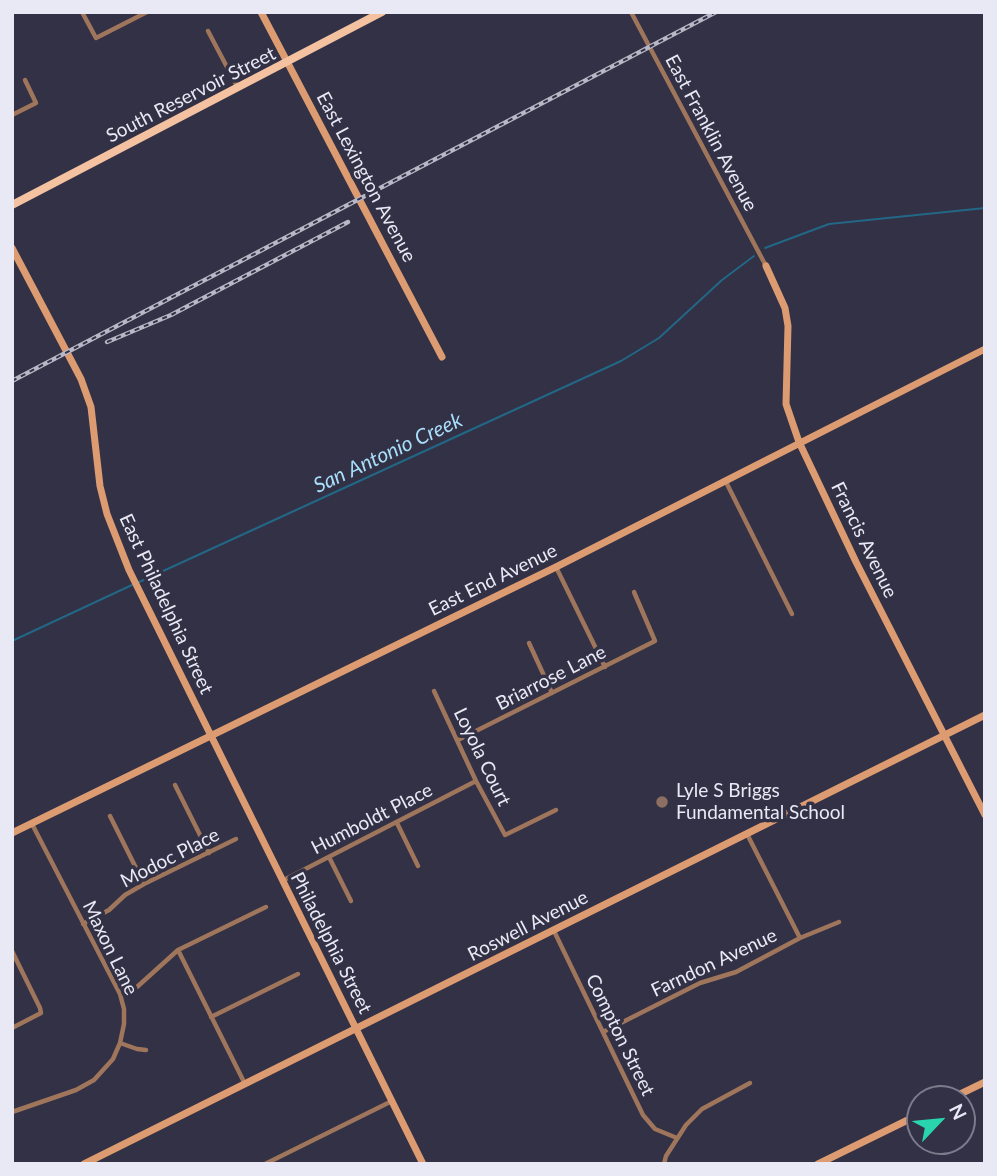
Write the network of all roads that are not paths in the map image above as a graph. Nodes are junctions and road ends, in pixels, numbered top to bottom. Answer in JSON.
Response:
{"nodes":[{"id":1,"x":82,"y":12,"type":"edge"},
{"id":2,"x":147,"y":12,"type":"edge"},
{"id":3,"x":261,"y":12,"type":"edge"},
{"id":4,"x":383,"y":12,"type":"edge"},
{"id":5,"x":631,"y":12,"type":"edge"},
{"id":6,"x":208,"y":31,"type":"dead end"},
{"id":7,"x":288,"y":63,"type":"junction"},
{"id":8,"x":25,"y":80,"type":"dead end"},
{"id":9,"x":239,"y":88,"type":"junction"},
{"id":10,"x":12,"y":116,"type":"edge"},
{"id":11,"x":12,"y":205,"type":"edge"},
{"id":12,"x":12,"y":248,"type":"edge"},
{"id":13,"x":766,"y":266,"type":"joint"},
{"id":14,"x":985,"y":349,"type":"edge"},
{"id":15,"x":442,"y":357,"type":"dead end"},
{"id":16,"x":799,"y":442,"type":"junction"},
{"id":17,"x":725,"y":480,"type":"junction"},
{"id":18,"x":556,"y":567,"type":"junction"},
{"id":19,"x":634,"y":592,"type":"dead end"},
{"id":20,"x":792,"y":614,"type":"dead end"},
{"id":21,"x":529,"y":643,"type":"dead end"},
{"id":22,"x":605,"y":667,"type":"junction"},
{"id":23,"x":434,"y":691,"type":"dead end"},
{"id":24,"x":552,"y":693,"type":"junction"},
{"id":25,"x":985,"y":715,"type":"edge"},
{"id":26,"x":944,"y":735,"type":"junction"},
{"id":27,"x":210,"y":737,"type":"junction"},
{"id":28,"x":458,"y":740,"type":"junction"},
{"id":29,"x":476,"y":781,"type":"junction"},
{"id":30,"x":175,"y":785,"type":"dead end"},
{"id":31,"x":556,"y":810,"type":"dead end"},
{"id":32,"x":984,"y":812,"type":"edge"},
{"id":33,"x":110,"y":816,"type":"dead end"},
{"id":34,"x":397,"y":823,"type":"junction"},
{"id":35,"x":32,"y":824,"type":"junction"},
{"id":36,"x":12,"y":834,"type":"edge"},
{"id":37,"x":747,"y":834,"type":"junction"},
{"id":38,"x":236,"y":839,"type":"dead end"},
{"id":39,"x":209,"y":853,"type":"junction"},
{"id":40,"x":329,"y":856,"type":"junction"},
{"id":41,"x":418,"y":866,"type":"dead end"},
{"id":42,"x":282,"y":881,"type":"junction"},
{"id":43,"x":144,"y":884,"type":"junction"},
{"id":44,"x":351,"y":901,"type":"dead end"},
{"id":45,"x":266,"y":907,"type":"dead end"},
{"id":46,"x":839,"y":922,"type":"dead end"},
{"id":47,"x":83,"y":924,"type":"junction"},
{"id":48,"x":554,"y":931,"type":"junction"},
{"id":49,"x":800,"y":938,"type":"junction"},
{"id":50,"x":177,"y":950,"type":"junction"},
{"id":51,"x":12,"y":951,"type":"edge"},
{"id":52,"x":298,"y":974,"type":"dead end"},
{"id":53,"x":120,"y":994,"type":"junction"},
{"id":54,"x":211,"y":1017,"type":"junction"},
{"id":55,"x":12,"y":1028,"type":"edge"},
{"id":56,"x":357,"y":1029,"type":"junction"},
{"id":57,"x":603,"y":1032,"type":"junction"},
{"id":58,"x":120,"y":1043,"type":"junction"},
{"id":59,"x":146,"y":1050,"type":"dead end"},
{"id":60,"x":750,"y":1083,"type":"dead end"},
{"id":61,"x":245,"y":1084,"type":"junction"},
{"id":62,"x":391,"y":1101,"type":"junction"},
{"id":63,"x":12,"y":1112,"type":"edge"},
{"id":64,"x":906,"y":1121,"type":"edge"},
{"id":65,"x":677,"y":1138,"type":"junction"},
{"id":66,"x":102,"y":1155,"type":"junction"},
{"id":67,"x":281,"y":1156,"type":"junction"},
{"id":68,"x":84,"y":1164,"type":"edge"},
{"id":69,"x":106,"y":1164,"type":"edge"},
{"id":70,"x":265,"y":1164,"type":"edge"},
{"id":71,"x":285,"y":1164,"type":"edge"},
{"id":72,"x":423,"y":1164,"type":"edge"},
{"id":73,"x":664,"y":1164,"type":"edge"},
{"id":74,"x":818,"y":1164,"type":"edge"}],
"edges":[{"from":1,"to":2,"type":"street"},
{"from":3,"to":7,"type":"street","name":"East Lexington Avenue"},
{"from":4,"to":7,"type":"main road","name":"South Reservoir Street"},
{"from":5,"to":13,"type":"street","name":"East Franklin Avenue"},
{"from":6,"to":9,"type":"street"},
{"from":7,"to":9,"type":"main road","name":"South Reservoir Street"},
{"from":7,"to":15,"type":"street","name":"East Lexington Avenue"},
{"from":8,"to":10,"type":"street"},
{"from":9,"to":11,"type":"main road","name":"South Reservoir Street"},
{"from":12,"to":27,"type":"street","name":"East Philadelphia Street"},
{"from":13,"to":16,"type":"street","name":"Francis Avenue"},
{"from":14,"to":16,"type":"street","name":"East End Avenue"},
{"from":16,"to":17,"type":"street","name":"East End Avenue"},
{"from":16,"to":26,"type":"street","name":"Francis Avenue"},
{"from":17,"to":18,"type":"street","name":"East End Avenue"},
{"from":17,"to":20,"type":"street"},
{"from":18,"to":22,"type":"street"},
{"from":18,"to":27,"type":"street","name":"East End Avenue"},
{"from":19,"to":22,"type":"street","name":"Briarrose Lane"},
{"from":21,"to":24,"type":"street"},
{"from":22,"to":24,"type":"street","name":"Briarrose Lane"},
{"from":23,"to":28,"type":"street","name":"Loyola Court"},
{"from":24,"to":28,"type":"street","name":"Briarrose Lane"},
{"from":25,"to":26,"type":"street","name":"Roswell Avenue"},
{"from":26,"to":32,"type":"street","name":"Francis Avenue"},
{"from":26,"to":37,"type":"street","name":"Roswell Avenue"},
{"from":27,"to":35,"type":"street","name":"East End Avenue"},
{"from":27,"to":42,"type":"street","name":"Philadelphia Street"},
{"from":28,"to":29,"type":"street","name":"Loyola Court"},
{"from":29,"to":31,"type":"street","name":"Loyola Court"},
{"from":29,"to":34,"type":"street","name":"Humboldt Place"},
{"from":30,"to":39,"type":"street"},
{"from":33,"to":43,"type":"street"},
{"from":34,"to":40,"type":"street","name":"Humboldt Place"},
{"from":34,"to":41,"type":"street"},
{"from":35,"to":36,"type":"street","name":"East End Avenue"},
{"from":35,"to":47,"type":"street","name":"Maxon Lane"},
{"from":37,"to":48,"type":"street","name":"Roswell Avenue"},
{"from":37,"to":49,"type":"street"},
{"from":38,"to":39,"type":"street","name":"Modoc Place"},
{"from":39,"to":43,"type":"street","name":"Modoc Place"},
{"from":40,"to":42,"type":"street","name":"Humboldt Place"},
{"from":40,"to":44,"type":"street"},
{"from":42,"to":56,"type":"street","name":"Philadelphia Street"},
{"from":43,"to":47,"type":"street","name":"Modoc Place"},
{"from":45,"to":50,"type":"street"},
{"from":46,"to":49,"type":"street","name":"Farndon Avenue"},
{"from":47,"to":53,"type":"street","name":"Maxon Lane"},
{"from":48,"to":56,"type":"street","name":"Roswell Avenue"},
{"from":48,"to":57,"type":"street","name":"Compton Street"},
{"from":49,"to":57,"type":"street","name":"Farndon Avenue"},
{"from":50,"to":53,"type":"street"},
{"from":50,"to":54,"type":"street"},
{"from":51,"to":55,"type":"street"},
{"from":52,"to":54,"type":"street"},
{"from":53,"to":58,"type":"street","name":"Maxon Lane"},
{"from":54,"to":61,"type":"street"},
{"from":56,"to":61,"type":"street","name":"Roswell Avenue"},
{"from":56,"to":62,"type":"street","name":"Philadelphia Street"},
{"from":57,"to":65,"type":"street","name":"Compton Street"},
{"from":58,"to":59,"type":"street"},
{"from":58,"to":63,"type":"street","name":"Maxon Lane"},
{"from":60,"to":65,"type":"street"},
{"from":61,"to":66,"type":"street","name":"Roswell Avenue"},
{"from":62,"to":67,"type":"street"},
{"from":62,"to":72,"type":"street","name":"Philadelphia Street"},
{"from":64,"to":74,"type":"street"},
{"from":65,"to":73,"type":"street"},
{"from":66,"to":68,"type":"street","name":"Roswell Avenue"},
{"from":66,"to":69,"type":"street"},
{"from":67,"to":70,"type":"street"},
{"from":67,"to":71,"type":"street"}]}
